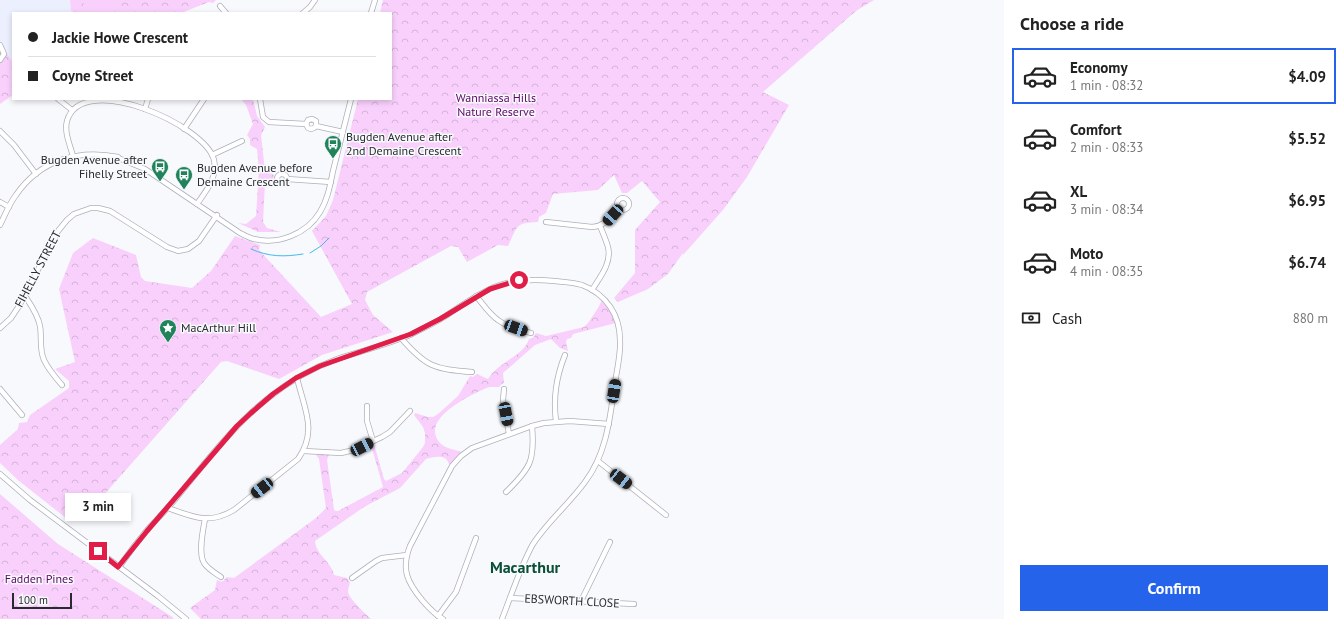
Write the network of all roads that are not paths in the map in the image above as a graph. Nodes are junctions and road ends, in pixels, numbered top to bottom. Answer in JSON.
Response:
{"nodes":[{"id":1,"x":315,"y":0,"type":"edge"},
{"id":2,"x":375,"y":0,"type":"edge"},
{"id":3,"x":220,"y":6,"type":"dead end"},
{"id":4,"x":225,"y":12,"type":"edge"},
{"id":5,"x":306,"y":12,"type":"edge"},
{"id":6,"x":372,"y":12,"type":"edge"},
{"id":7,"x":0,"y":45,"type":"edge"},
{"id":8,"x":0,"y":60,"type":"edge"},
{"id":9,"x":59,"y":100,"type":"edge"},
{"id":10,"x":102,"y":100,"type":"edge"},
{"id":11,"x":148,"y":100,"type":"edge"},
{"id":12,"x":203,"y":100,"type":"edge"},
{"id":13,"x":260,"y":100,"type":"edge"},
{"id":14,"x":351,"y":100,"type":"edge"},
{"id":15,"x":145,"y":108,"type":"junction"},
{"id":16,"x":72,"y":110,"type":"junction"},
{"id":17,"x":306,"y":124,"type":"junction"},
{"id":18,"x":316,"y":126,"type":"junction"},
{"id":19,"x":184,"y":129,"type":"junction"},
{"id":20,"x":0,"y":131,"type":"edge"},
{"id":21,"x":343,"y":132,"type":"junction"},
{"id":22,"x":242,"y":142,"type":"dead end"},
{"id":23,"x":212,"y":155,"type":"junction"},
{"id":24,"x":73,"y":156,"type":"junction"},
{"id":25,"x":36,"y":174,"type":"junction"},
{"id":26,"x":287,"y":179,"type":"dead end"},
{"id":27,"x":331,"y":182,"type":"junction"},
{"id":28,"x":0,"y":202,"type":"edge"},
{"id":29,"x":198,"y":203,"type":"junction"},
{"id":30,"x":9,"y":207,"type":"junction"},
{"id":31,"x":619,"y":209,"type":"dead end"},
{"id":32,"x":217,"y":216,"type":"junction"},
{"id":33,"x":546,"y":222,"type":"dead end"},
{"id":34,"x":0,"y":225,"type":"edge"},
{"id":35,"x":600,"y":226,"type":"junction"},
{"id":36,"x":592,"y":290,"type":"junction"},
{"id":37,"x":25,"y":296,"type":"junction"},
{"id":38,"x":476,"y":296,"type":"junction"},
{"id":39,"x":0,"y":328,"type":"edge"},
{"id":40,"x":530,"y":333,"type":"dead end"},
{"id":41,"x":401,"y":338,"type":"junction"},
{"id":42,"x":565,"y":355,"type":"dead end"},
{"id":43,"x":472,"y":372,"type":"dead end"},
{"id":44,"x":296,"y":378,"type":"junction"},
{"id":45,"x":62,"y":385,"type":"dead end"},
{"id":46,"x":504,"y":388,"type":"dead end"},
{"id":47,"x":0,"y":389,"type":"edge"},
{"id":48,"x":367,"y":406,"type":"dead end"},
{"id":49,"x":410,"y":411,"type":"dead end"},
{"id":50,"x":22,"y":415,"type":"dead end"},
{"id":51,"x":556,"y":421,"type":"junction"},
{"id":52,"x":608,"y":424,"type":"junction"},
{"id":53,"x":532,"y":426,"type":"junction"},
{"id":54,"x":510,"y":434,"type":"junction"},
{"id":55,"x":373,"y":441,"type":"junction"},
{"id":56,"x":304,"y":451,"type":"junction"},
{"id":57,"x":598,"y":461,"type":"junction"},
{"id":58,"x":0,"y":474,"type":"edge"},
{"id":59,"x":506,"y":492,"type":"dead end"},
{"id":60,"x":168,"y":508,"type":"junction"},
{"id":61,"x":666,"y":515,"type":"dead end"},
{"id":62,"x":205,"y":519,"type":"junction"},
{"id":63,"x":476,"y":538,"type":"dead end"},
{"id":64,"x":610,"y":542,"type":"dead end"},
{"id":65,"x":407,"y":555,"type":"junction"},
{"id":66,"x":118,"y":567,"type":"junction"},
{"id":67,"x":221,"y":577,"type":"dead end"},
{"id":68,"x":352,"y":578,"type":"dead end"},
{"id":69,"x":510,"y":598,"type":"junction"},
{"id":70,"x":581,"y":602,"type":"junction"},
{"id":71,"x":634,"y":604,"type":"dead end"},
{"id":72,"x":441,"y":618,"type":"edge"},
{"id":73,"x":186,"y":619,"type":"edge"},
{"id":74,"x":502,"y":619,"type":"edge"}],
"edges":[{"from":1,"to":5,"type":"street"},
{"from":2,"to":6,"type":"street"},
{"from":3,"to":4,"type":"street"},
{"from":7,"to":8,"type":"street"},
{"from":9,"to":16,"type":"street"},
{"from":10,"to":15,"type":"street"},
{"from":10,"to":16,"type":"street"},
{"from":11,"to":15,"type":"street"},
{"from":12,"to":19,"type":"street"},
{"from":13,"to":17,"type":"street"},
{"from":14,"to":21,"type":"street"},
{"from":15,"to":19,"type":"street"},
{"from":16,"to":24,"type":"street"},
{"from":17,"to":18,"type":"street"},
{"from":17,"to":18,"type":"street"},
{"from":18,"to":21,"type":"street"},
{"from":19,"to":23,"type":"street"},
{"from":20,"to":25,"type":"street"},
{"from":21,"to":27,"type":"street"},
{"from":22,"to":23,"type":"street"},
{"from":23,"to":29,"type":"street"},
{"from":24,"to":25,"type":"street"},
{"from":24,"to":29,"type":"street"},
{"from":25,"to":30,"type":"street"},
{"from":26,"to":27,"type":"street"},
{"from":27,"to":32,"type":"street"},
{"from":28,"to":30,"type":"street"},
{"from":29,"to":32,"type":"street"},
{"from":30,"to":34,"type":"street"},
{"from":31,"to":35,"type":"street"},
{"from":32,"to":37,"type":"street","name":"FIHELLY STREET"},
{"from":33,"to":35,"type":"street"},
{"from":35,"to":36,"type":"street"},
{"from":36,"to":38,"type":"street"},
{"from":36,"to":52,"type":"street"},
{"from":37,"to":39,"type":"street","name":"FIHELLY STREET"},
{"from":37,"to":45,"type":"street"},
{"from":38,"to":40,"type":"street"},
{"from":38,"to":41,"type":"street"},
{"from":41,"to":43,"type":"street"},
{"from":41,"to":44,"type":"street"},
{"from":42,"to":51,"type":"street"},
{"from":44,"to":56,"type":"street"},
{"from":44,"to":60,"type":"street"},
{"from":46,"to":54,"type":"street"},
{"from":47,"to":50,"type":"street"},
{"from":48,"to":55,"type":"street"},
{"from":49,"to":55,"type":"street"},
{"from":51,"to":52,"type":"street"},
{"from":51,"to":53,"type":"street"},
{"from":52,"to":57,"type":"street"},
{"from":53,"to":54,"type":"street"},
{"from":53,"to":59,"type":"street"},
{"from":54,"to":65,"type":"street"},
{"from":55,"to":56,"type":"street"},
{"from":56,"to":62,"type":"street"},
{"from":57,"to":61,"type":"street"},
{"from":57,"to":69,"type":"street"},
{"from":58,"to":66,"type":"street"},
{"from":60,"to":62,"type":"street"},
{"from":60,"to":66,"type":"street"},
{"from":62,"to":67,"type":"street"},
{"from":63,"to":72,"type":"street"},
{"from":64,"to":70,"type":"street"},
{"from":65,"to":68,"type":"street"},
{"from":65,"to":72,"type":"street"},
{"from":66,"to":73,"type":"street"},
{"from":69,"to":70,"type":"street","name":"EBSWORTH CLOSE"},
{"from":69,"to":74,"type":"street"},
{"from":70,"to":71,"type":"street","name":"EBSWORTH CLOSE"}]}
